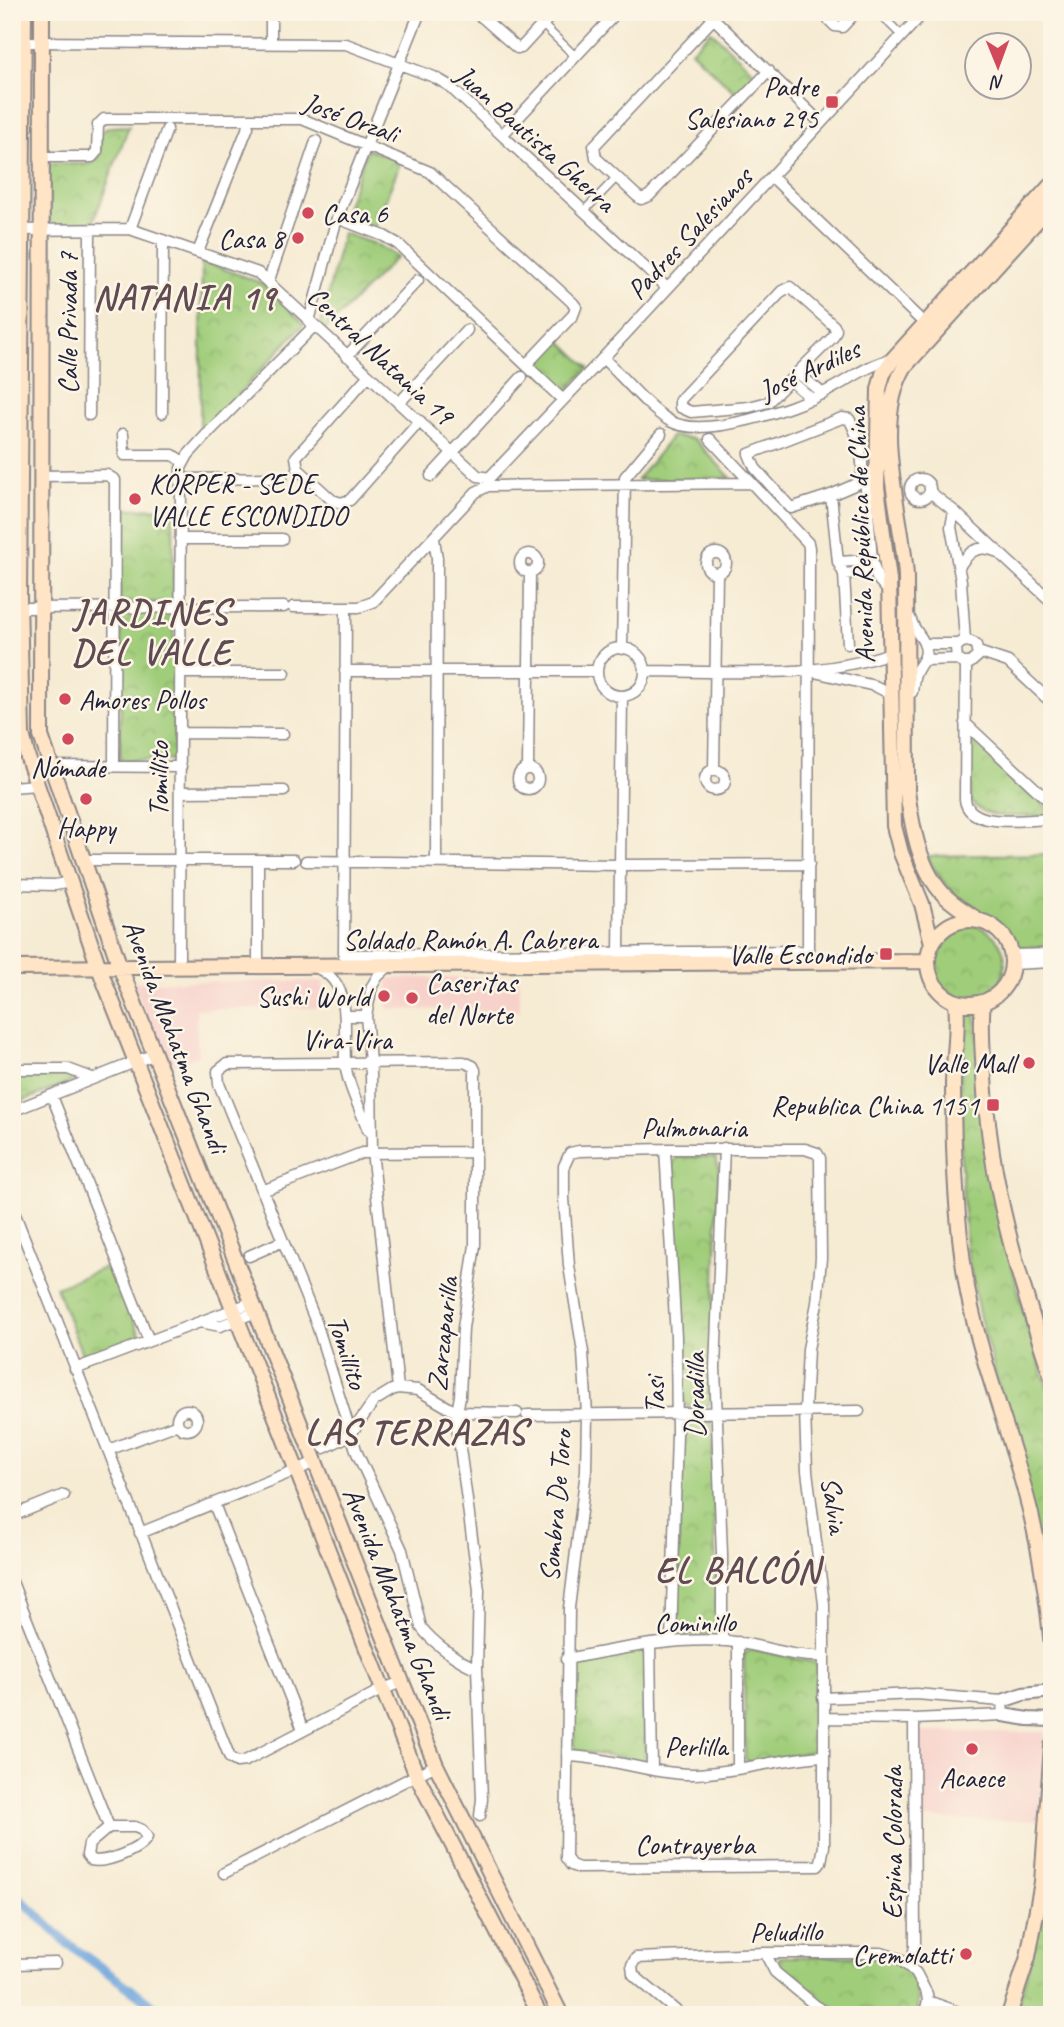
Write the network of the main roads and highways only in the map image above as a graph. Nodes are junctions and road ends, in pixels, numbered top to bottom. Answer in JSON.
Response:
{"nodes":[{"id":1,"x":24,"y":12,"type":"edge"},
{"id":2,"x":42,"y":12,"type":"edge"},
{"id":3,"x":18,"y":97,"type":"edge"},
{"id":4,"x":1052,"y":184,"type":"edge"},
{"id":5,"x":1052,"y":204,"type":"edge"},
{"id":6,"x":18,"y":230,"type":"edge"},
{"id":7,"x":17,"y":431,"type":"edge"},
{"id":8,"x":16,"y":519,"type":"edge"},
{"id":9,"x":16,"y":608,"type":"edge"},
{"id":10,"x":16,"y":690,"type":"edge"},
{"id":11,"x":980,"y":921,"type":"junction"},
{"id":12,"x":932,"y":943,"type":"junction"},
{"id":13,"x":927,"y":961,"type":"junction"},
{"id":14,"x":120,"y":967,"type":"junction"},
{"id":15,"x":12,"y":968,"type":"edge"},
{"id":16,"x":99,"y":968,"type":"junction"},
{"id":17,"x":956,"y":1002,"type":"junction"},
{"id":18,"x":984,"y":1002,"type":"junction"},
{"id":19,"x":1052,"y":1378,"type":"edge"},
{"id":20,"x":1052,"y":1647,"type":"edge"},
{"id":21,"x":1052,"y":1746,"type":"edge"},
{"id":22,"x":540,"y":2015,"type":"edge"},
{"id":23,"x":561,"y":2015,"type":"edge"},
{"id":24,"x":1009,"y":2015,"type":"edge"}],
"edges":[{"from":1,"to":3,"type":"main road","name":"Avenida Mahatma Ghandi"},
{"from":2,"to":14,"type":"main road","name":"Avenida Mahatma Ghandi"},
{"from":3,"to":6,"type":"main road","name":"Avenida Mahatma Ghandi"},
{"from":4,"to":12,"type":"main road","name":"Avenida República de China"},
{"from":5,"to":11,"type":"main road","name":"Avenida República de China"},
{"from":6,"to":7,"type":"main road","name":"Avenida Mahatma Ghandi"},
{"from":7,"to":8,"type":"main road","name":"Avenida Mahatma Ghandi"},
{"from":8,"to":9,"type":"main road","name":"Avenida Mahatma Ghandi"},
{"from":9,"to":10,"type":"main road","name":"Avenida Mahatma Ghandi"},
{"from":10,"to":16,"type":"main road","name":"Avenida Mahatma Ghandi"},
{"from":11,"to":12,"type":"main road"},
{"from":11,"to":18,"type":"main road"},
{"from":12,"to":13,"type":"main road"},
{"from":13,"to":14,"type":"main road","name":"Soldado Ramón A. Cabrera"},
{"from":13,"to":17,"type":"main road"},
{"from":14,"to":16,"type":"main road","name":"Soldado Ramón A. Cabrera"},
{"from":14,"to":23,"type":"main road","name":"Avenida Mahatma Ghandi"},
{"from":15,"to":16,"type":"main road","name":"Soldado Ramón A. Cabrera"},
{"from":16,"to":22,"type":"main road","name":"Avenida Mahatma Ghandi"},
{"from":17,"to":18,"type":"main road"},
{"from":17,"to":20,"type":"main road"},
{"from":18,"to":19,"type":"main road"},
{"from":21,"to":24,"type":"main road"}]}
